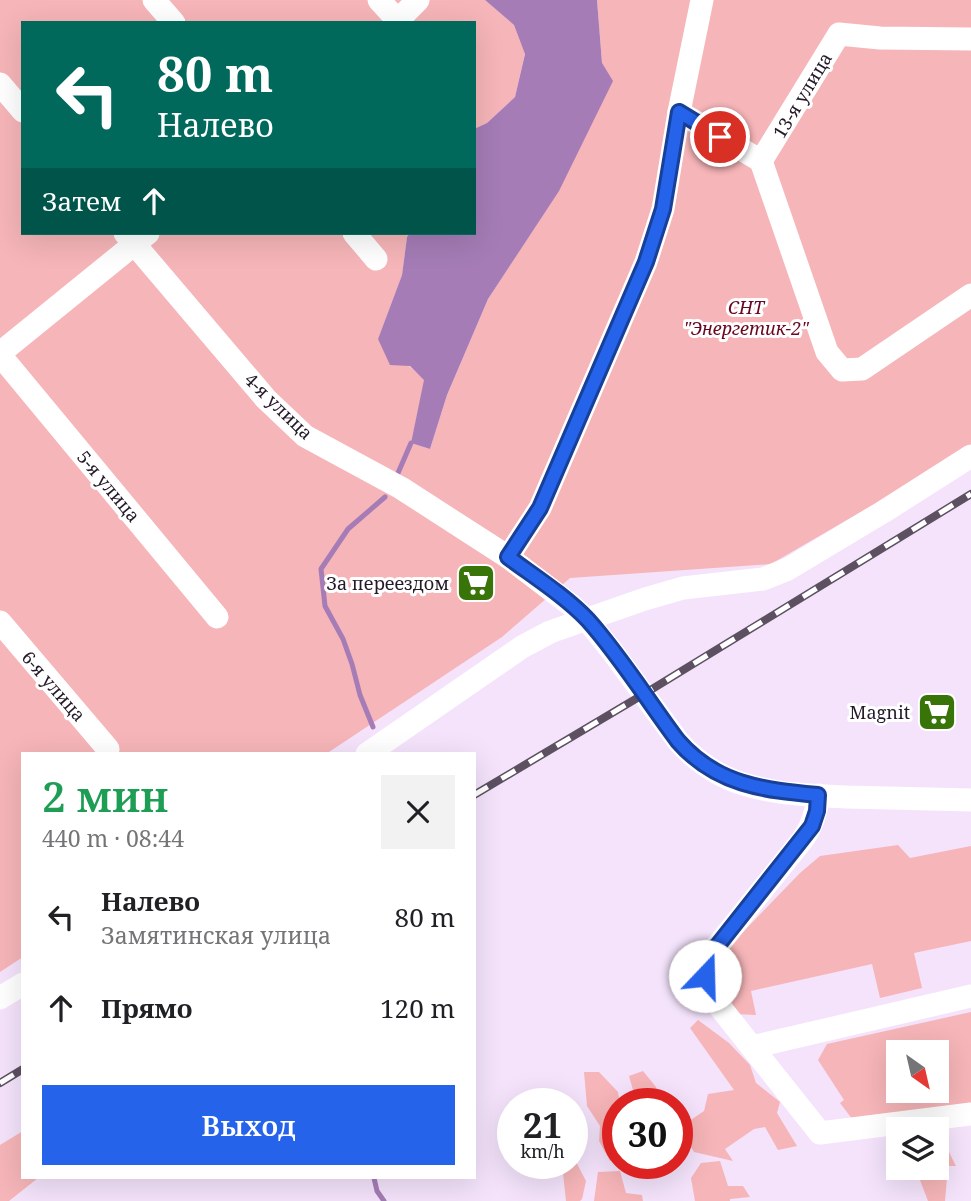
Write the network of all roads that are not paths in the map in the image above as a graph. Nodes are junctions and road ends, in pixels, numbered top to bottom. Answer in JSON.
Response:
{"nodes":[{"id":1,"x":154,"y":0,"type":"edge"},
{"id":2,"x":379,"y":0,"type":"edge"},
{"id":3,"x":418,"y":0,"type":"edge"},
{"id":4,"x":702,"y":0,"type":"edge"},
{"id":5,"x":172,"y":21,"type":"edge"},
{"id":6,"x":397,"y":21,"type":"edge"},
{"id":7,"x":399,"y":21,"type":"edge"},
{"id":8,"x":971,"y":39,"type":"edge"},
{"id":9,"x":0,"y":84,"type":"edge"},
{"id":10,"x":21,"y":109,"type":"edge"},
{"id":11,"x":679,"y":112,"type":"junction"},
{"id":12,"x":761,"y":162,"type":"junction"},
{"id":13,"x":356,"y":235,"type":"edge"},
{"id":14,"x":136,"y":237,"type":"edge"},
{"id":15,"x":376,"y":259,"type":"dead end"},
{"id":16,"x":971,"y":295,"type":"edge"},
{"id":17,"x":0,"y":354,"type":"edge"},
{"id":18,"x":971,"y":456,"type":"edge"},
{"id":19,"x":508,"y":557,"type":"junction"},
{"id":20,"x":217,"y":617,"type":"dead end"},
{"id":21,"x":587,"y":620,"type":"junction"},
{"id":22,"x":0,"y":622,"type":"edge"},
{"id":23,"x":108,"y":749,"type":"dead end"},
{"id":24,"x":370,"y":752,"type":"edge"},
{"id":25,"x":818,"y":795,"type":"junction"},
{"id":26,"x":971,"y":800,"type":"edge"},
{"id":27,"x":21,"y":985,"type":"edge"},
{"id":28,"x":971,"y":996,"type":"edge"},
{"id":29,"x":0,"y":998,"type":"edge"},
{"id":30,"x":752,"y":1047,"type":"junction"},
{"id":31,"x":971,"y":1114,"type":"edge"}],
"edges":[{"from":1,"to":5,"type":"street"},
{"from":2,"to":6,"type":"street"},
{"from":3,"to":7,"type":"street"},
{"from":4,"to":11,"type":"street"},
{"from":8,"to":12,"type":"street","name":"13-я улица"},
{"from":9,"to":10,"type":"street"},
{"from":11,"to":12,"type":"street"},
{"from":11,"to":19,"type":"street"},
{"from":12,"to":16,"type":"street"},
{"from":13,"to":15,"type":"street"},
{"from":14,"to":17,"type":"street"},
{"from":14,"to":19,"type":"street","name":"4-я улица"},
{"from":17,"to":20,"type":"street","name":"5-я улица"},
{"from":18,"to":21,"type":"street"},
{"from":19,"to":21,"type":"street","name":"4-я улица"},
{"from":21,"to":24,"type":"street"},
{"from":21,"to":25,"type":"street","name":"4-я улица"},
{"from":22,"to":23,"type":"street","name":"6-я улица"},
{"from":25,"to":26,"type":"street","name":"4-я улица"},
{"from":25,"to":30,"type":"street"},
{"from":27,"to":29,"type":"street"},
{"from":28,"to":30,"type":"street"},
{"from":30,"to":31,"type":"street"}]}
